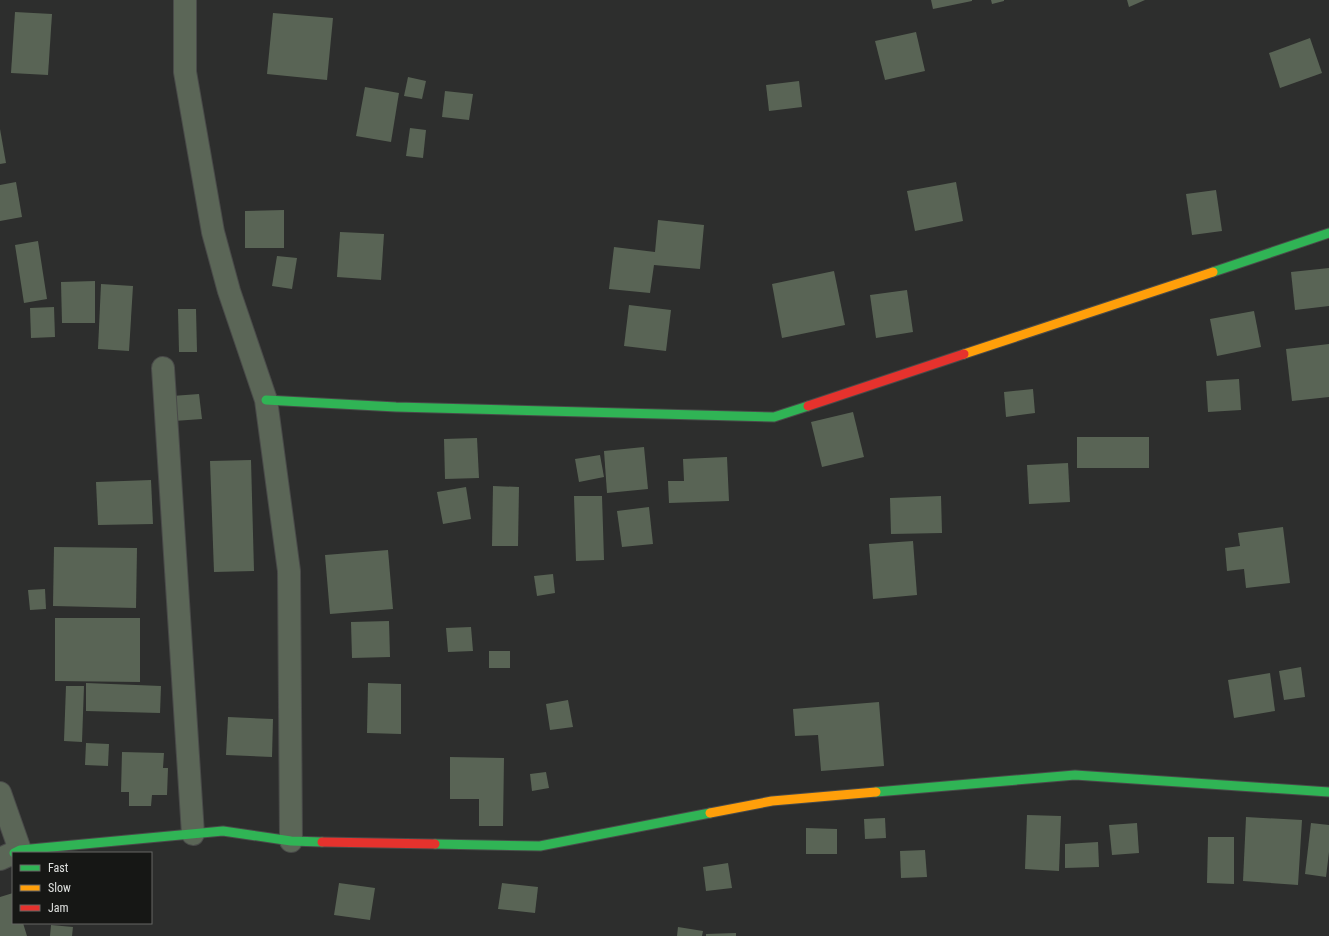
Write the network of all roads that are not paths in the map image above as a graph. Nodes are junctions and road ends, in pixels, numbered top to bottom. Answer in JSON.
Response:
{"nodes":[{"id":1,"x":185,"y":0,"type":"edge"},
{"id":2,"x":1329,"y":233,"type":"edge"},
{"id":3,"x":163,"y":368,"type":"dead end"},
{"id":4,"x":266,"y":400,"type":"junction"},
{"id":5,"x":1329,"y":792,"type":"edge"},
{"id":6,"x":0,"y":793,"type":"edge"},
{"id":7,"x":193,"y":834,"type":"junction"},
{"id":8,"x":291,"y":841,"type":"junction"},
{"id":9,"x":15,"y":852,"type":"edge"},
{"id":10,"x":12,"y":854,"type":"edge"},
{"id":11,"x":0,"y":860,"type":"edge"}],
"edges":[{"from":1,"to":4,"type":"street"},
{"from":2,"to":4,"type":"street"},
{"from":3,"to":7,"type":"street"},
{"from":4,"to":8,"type":"street"},
{"from":5,"to":8,"type":"street"},
{"from":6,"to":9,"type":"street"},
{"from":7,"to":8,"type":"street"},
{"from":7,"to":9,"type":"street"},
{"from":10,"to":11,"type":"street"}]}
